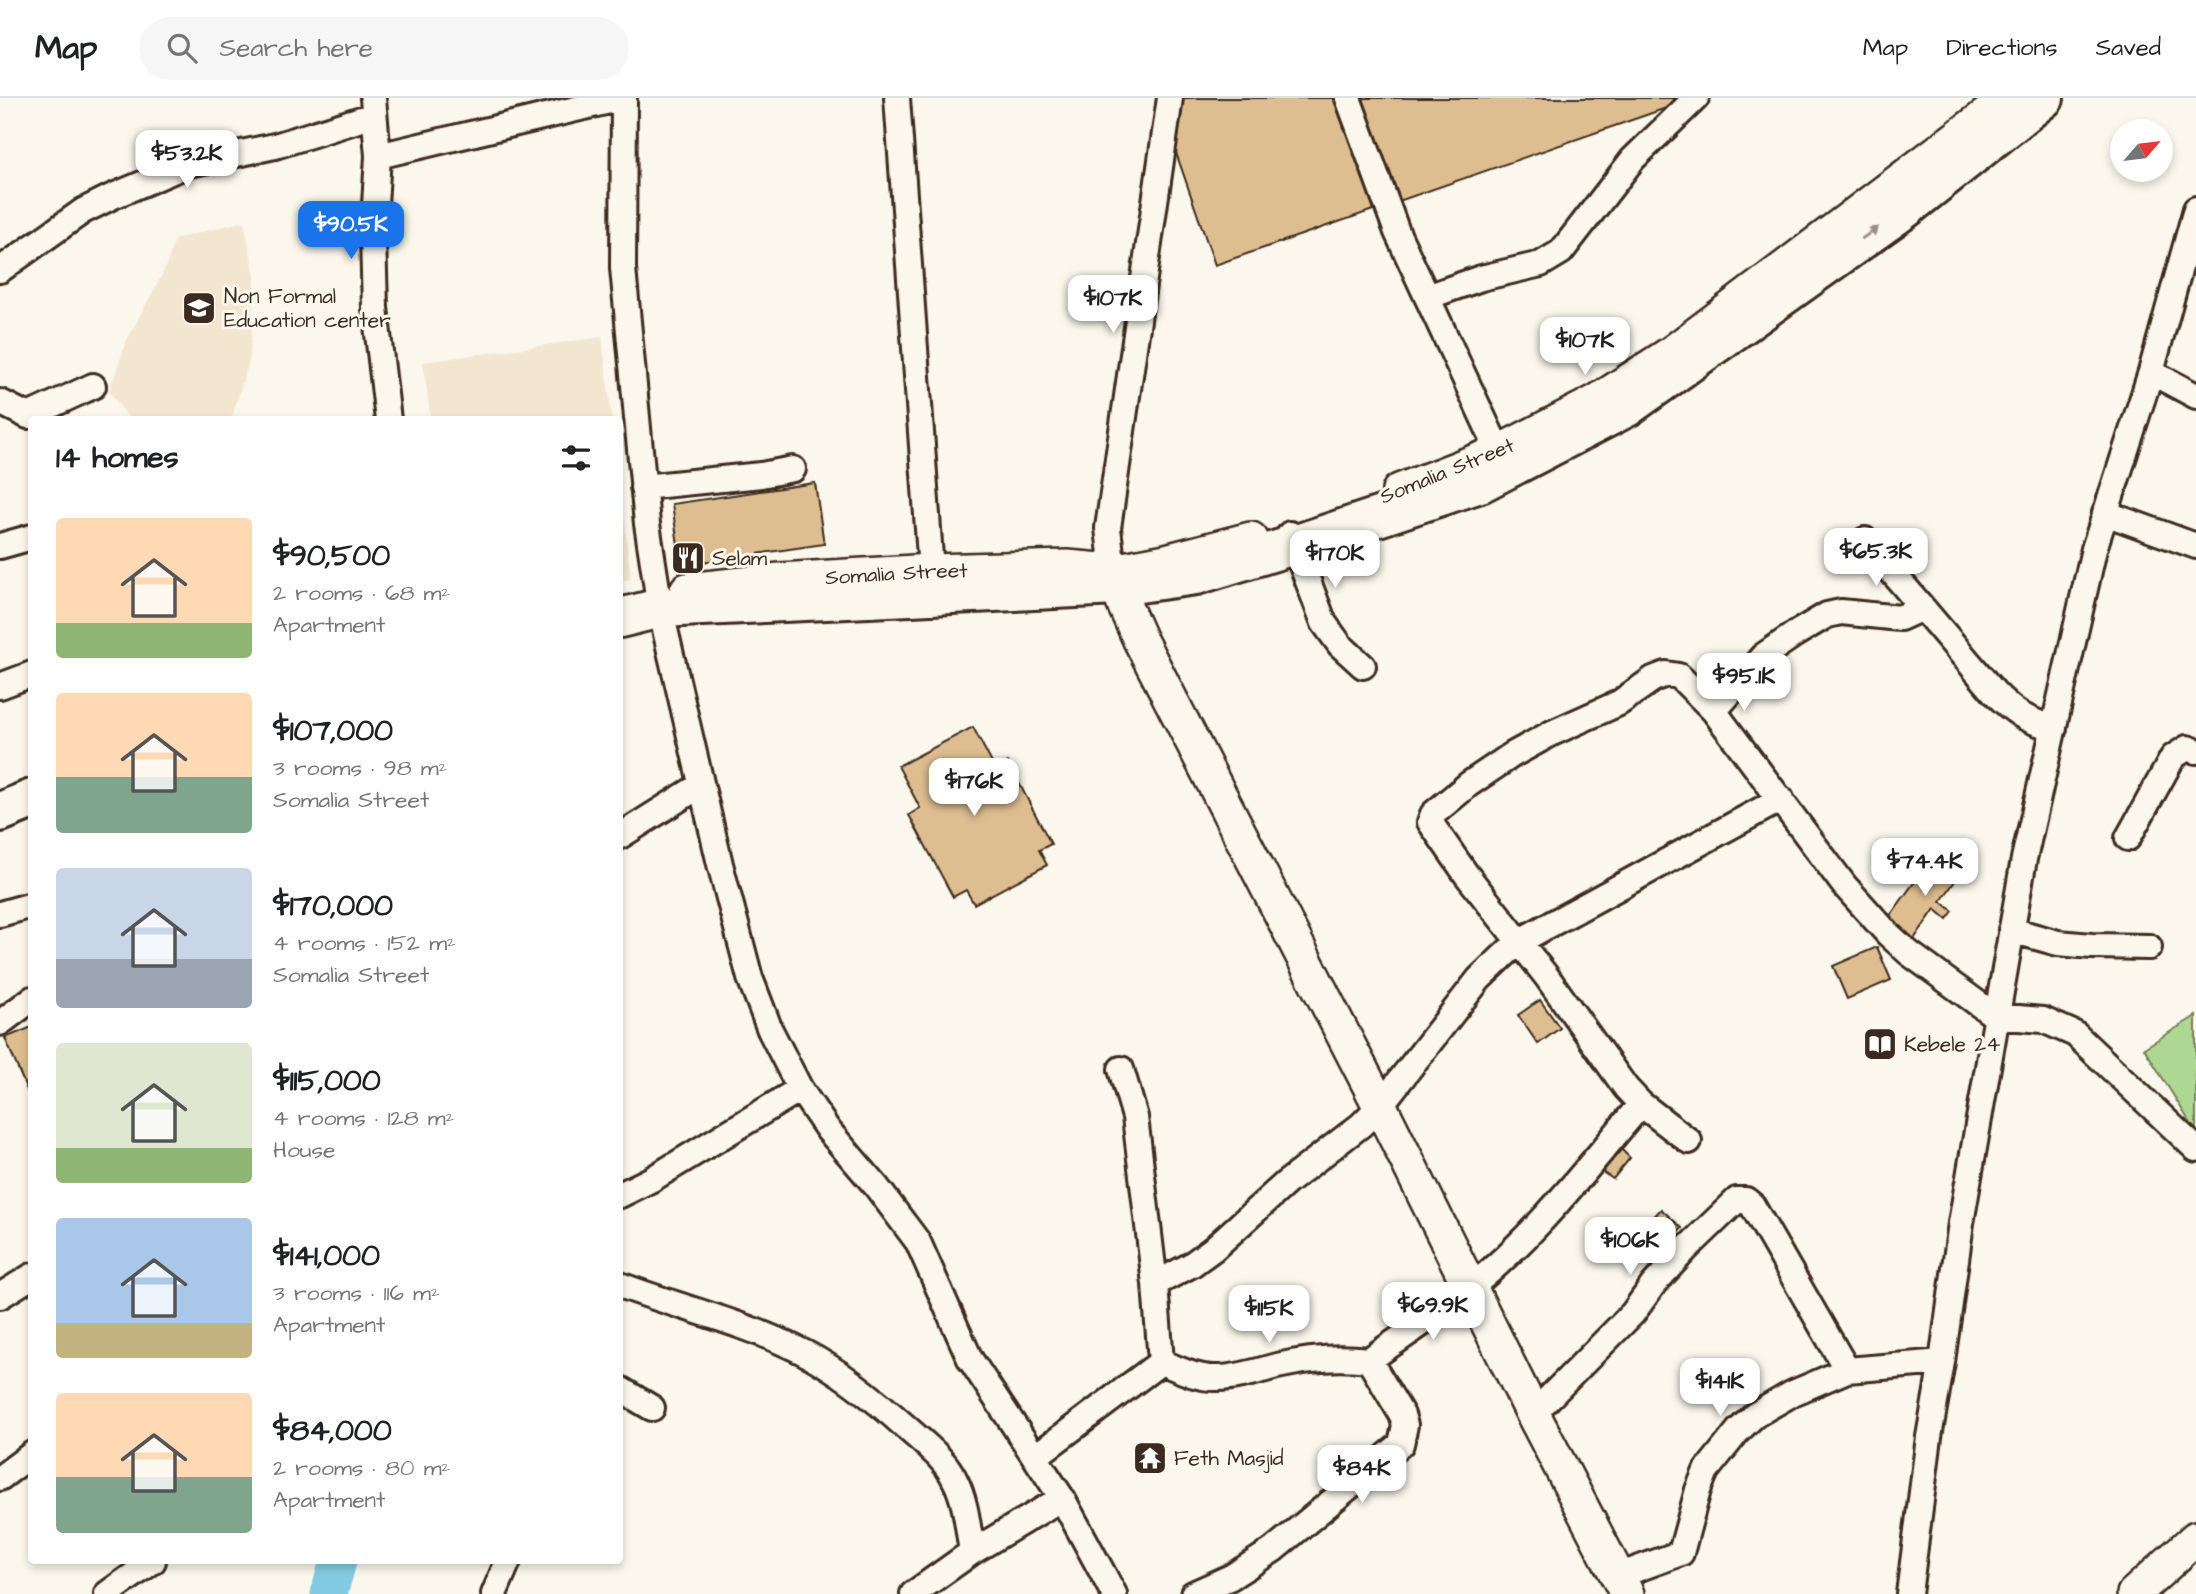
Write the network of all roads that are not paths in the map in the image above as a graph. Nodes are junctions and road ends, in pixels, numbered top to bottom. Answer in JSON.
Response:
{"nodes":[{"id":1,"x":623,"y":98,"type":"edge"},
{"id":2,"x":897,"y":98,"type":"edge"},
{"id":3,"x":1170,"y":98,"type":"edge"},
{"id":4,"x":1348,"y":98,"type":"edge"},
{"id":5,"x":1696,"y":98,"type":"edge"},
{"id":6,"x":2009,"y":98,"type":"edge"},
{"id":7,"x":2044,"y":98,"type":"edge"},
{"id":8,"x":374,"y":107,"type":"edge"},
{"id":9,"x":378,"y":156,"type":"junction"},
{"id":10,"x":2196,"y":209,"type":"edge"},
{"id":11,"x":0,"y":270,"type":"edge"},
{"id":12,"x":1427,"y":297,"type":"junction"},
{"id":13,"x":2151,"y":372,"type":"junction"},
{"id":14,"x":93,"y":386,"type":"dead end"},
{"id":15,"x":2196,"y":396,"type":"edge"},
{"id":16,"x":0,"y":402,"type":"edge"},
{"id":17,"x":388,"y":416,"type":"edge"},
{"id":18,"x":1499,"y":452,"type":"junction"},
{"id":19,"x":793,"y":470,"type":"dead end"},
{"id":20,"x":643,"y":487,"type":"junction"},
{"id":21,"x":2105,"y":513,"type":"junction"},
{"id":22,"x":1290,"y":537,"type":"junction"},
{"id":23,"x":28,"y":538,"type":"edge"},
{"id":24,"x":1865,"y":540,"type":"dead end"},
{"id":25,"x":0,"y":546,"type":"edge"},
{"id":26,"x":2196,"y":547,"type":"edge"},
{"id":27,"x":931,"y":571,"type":"junction"},
{"id":28,"x":1116,"y":578,"type":"junction"},
{"id":29,"x":659,"y":601,"type":"junction"},
{"id":30,"x":623,"y":602,"type":"edge"},
{"id":31,"x":1923,"y":608,"type":"junction"},
{"id":32,"x":623,"y":617,"type":"edge"},
{"id":33,"x":1363,"y":666,"type":"dead end"},
{"id":34,"x":28,"y":676,"type":"edge"},
{"id":35,"x":0,"y":686,"type":"edge"},
{"id":36,"x":1714,"y":711,"type":"junction"},
{"id":37,"x":2054,"y":728,"type":"junction"},
{"id":38,"x":2196,"y":751,"type":"edge"},
{"id":39,"x":701,"y":785,"type":"junction"},
{"id":40,"x":28,"y":786,"type":"edge"},
{"id":41,"x":0,"y":797,"type":"edge"},
{"id":42,"x":1781,"y":799,"type":"junction"},
{"id":43,"x":28,"y":801,"type":"edge"},
{"id":44,"x":0,"y":812,"type":"edge"},
{"id":45,"x":623,"y":834,"type":"edge"},
{"id":46,"x":2128,"y":838,"type":"dead end"},
{"id":47,"x":28,"y":906,"type":"edge"},
{"id":48,"x":0,"y":914,"type":"edge"},
{"id":49,"x":2011,"y":930,"type":"junction"},
{"id":50,"x":1517,"y":942,"type":"junction"},
{"id":51,"x":2149,"y":947,"type":"dead end"},
{"id":52,"x":28,"y":1002,"type":"edge"},
{"id":53,"x":1995,"y":1016,"type":"junction"},
{"id":54,"x":0,"y":1023,"type":"edge"},
{"id":55,"x":1121,"y":1069,"type":"dead end"},
{"id":56,"x":800,"y":1089,"type":"junction"},
{"id":57,"x":1641,"y":1104,"type":"junction"},
{"id":58,"x":1380,"y":1106,"type":"junction"},
{"id":59,"x":1689,"y":1140,"type":"dead end"},
{"id":60,"x":2196,"y":1149,"type":"edge"},
{"id":61,"x":623,"y":1194,"type":"edge"},
{"id":62,"x":28,"y":1278,"type":"edge"},
{"id":63,"x":1155,"y":1284,"type":"junction"},
{"id":64,"x":623,"y":1286,"type":"edge"},
{"id":65,"x":1471,"y":1288,"type":"junction"},
{"id":66,"x":0,"y":1296,"type":"edge"},
{"id":67,"x":1369,"y":1360,"type":"junction"},
{"id":68,"x":1161,"y":1362,"type":"junction"},
{"id":69,"x":1942,"y":1362,"type":"junction"},
{"id":70,"x":1847,"y":1370,"type":"junction"},
{"id":71,"x":623,"y":1391,"type":"edge"},
{"id":72,"x":652,"y":1408,"type":"dead end"},
{"id":73,"x":1533,"y":1414,"type":"junction"},
{"id":74,"x":1036,"y":1456,"type":"junction"},
{"id":75,"x":28,"y":1457,"type":"edge"},
{"id":76,"x":1,"y":1474,"type":"edge"},
{"id":77,"x":1062,"y":1498,"type":"junction"},
{"id":78,"x":2196,"y":1538,"type":"edge"},
{"id":79,"x":972,"y":1552,"type":"junction"},
{"id":80,"x":149,"y":1564,"type":"edge"},
{"id":81,"x":507,"y":1564,"type":"edge"},
{"id":82,"x":1622,"y":1585,"type":"edge"},
{"id":83,"x":107,"y":1594,"type":"edge"},
{"id":84,"x":494,"y":1594,"type":"edge"},
{"id":85,"x":913,"y":1594,"type":"edge"},
{"id":86,"x":1114,"y":1594,"type":"edge"},
{"id":87,"x":1193,"y":1594,"type":"edge"},
{"id":88,"x":1909,"y":1594,"type":"edge"},
{"id":89,"x":2134,"y":1594,"type":"edge"}],
"edges":[{"from":1,"to":9,"type":"street"},
{"from":1,"to":20,"type":"street"},
{"from":2,"to":27,"type":"street"},
{"from":3,"to":28,"type":"street"},
{"from":4,"to":12,"type":"street"},
{"from":5,"to":12,"type":"street"},
{"from":6,"to":18,"type":"main road","name":"Somalia Street"},
{"from":22,"to":7,"type":"main road","one_way":true},
{"from":8,"to":9,"type":"street"},
{"from":8,"to":11,"type":"street"},
{"from":9,"to":17,"type":"street"},
{"from":10,"to":13,"type":"street"},
{"from":12,"to":18,"type":"street"},
{"from":13,"to":15,"type":"street"},
{"from":13,"to":21,"type":"street"},
{"from":14,"to":16,"type":"street"},
{"from":18,"to":22,"type":"main road","name":"Somalia Street"},
{"from":19,"to":20,"type":"street"},
{"from":20,"to":29,"type":"street"},
{"from":21,"to":26,"type":"street"},
{"from":21,"to":37,"type":"street"},
{"from":22,"to":28,"type":"main road"},
{"from":22,"to":33,"type":"street"},
{"from":23,"to":25,"type":"street"},
{"from":24,"to":31,"type":"street"},
{"from":27,"to":28,"type":"main road","name":"Somalia Street"},
{"from":27,"to":29,"type":"main road","name":"Somalia Street"},
{"from":28,"to":29,"type":"main road"},
{"from":28,"to":58,"type":"main road"},
{"from":29,"to":30,"type":"main road","name":"Somalia Street"},
{"from":29,"to":32,"type":"main road"},
{"from":29,"to":39,"type":"street"},
{"from":31,"to":36,"type":"street"},
{"from":31,"to":37,"type":"street"},
{"from":34,"to":35,"type":"street"},
{"from":36,"to":42,"type":"street"},
{"from":36,"to":50,"type":"street"},
{"from":37,"to":49,"type":"street"},
{"from":38,"to":46,"type":"street"},
{"from":39,"to":45,"type":"street"},
{"from":39,"to":56,"type":"street"},
{"from":40,"to":41,"type":"main road"},
{"from":42,"to":50,"type":"street"},
{"from":42,"to":53,"type":"street"},
{"from":43,"to":44,"type":"main road"},
{"from":47,"to":48,"type":"street"},
{"from":49,"to":51,"type":"street"},
{"from":49,"to":53,"type":"street"},
{"from":50,"to":57,"type":"street"},
{"from":50,"to":58,"type":"street"},
{"from":52,"to":54,"type":"street"},
{"from":53,"to":60,"type":"street"},
{"from":53,"to":69,"type":"street"},
{"from":55,"to":63,"type":"street"},
{"from":56,"to":61,"type":"street"},
{"from":56,"to":74,"type":"street"},
{"from":57,"to":59,"type":"street"},
{"from":57,"to":65,"type":"street"},
{"from":58,"to":63,"type":"street"},
{"from":58,"to":65,"type":"main road"},
{"from":62,"to":66,"type":"street"},
{"from":63,"to":68,"type":"street"},
{"from":64,"to":79,"type":"street"},
{"from":65,"to":67,"type":"street"},
{"from":65,"to":73,"type":"main road"},
{"from":67,"to":68,"type":"street"},
{"from":67,"to":87,"type":"street"},
{"from":68,"to":74,"type":"street"},
{"from":69,"to":70,"type":"street"},
{"from":69,"to":88,"type":"street"},
{"from":70,"to":73,"type":"street"},
{"from":70,"to":82,"type":"street"},
{"from":71,"to":72,"type":"street"},
{"from":73,"to":82,"type":"main road"},
{"from":74,"to":77,"type":"street"},
{"from":75,"to":76,"type":"street"},
{"from":77,"to":79,"type":"street"},
{"from":77,"to":86,"type":"street"},
{"from":78,"to":89,"type":"main road"},
{"from":79,"to":85,"type":"street"},
{"from":80,"to":83,"type":"street"},
{"from":81,"to":84,"type":"street"}]}
